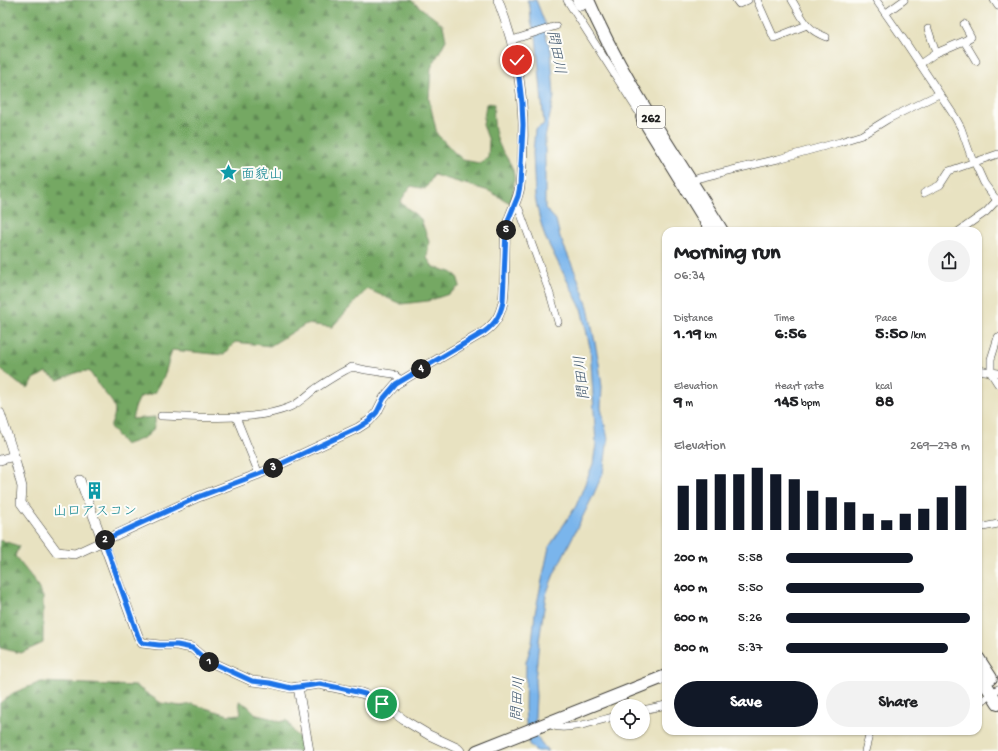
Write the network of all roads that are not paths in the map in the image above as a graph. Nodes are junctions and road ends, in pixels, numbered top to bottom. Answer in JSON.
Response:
{"nodes":[{"id":1,"x":498,"y":0,"type":"edge"},
{"id":2,"x":567,"y":0,"type":"edge"},
{"id":3,"x":736,"y":0,"type":"edge"},
{"id":4,"x":748,"y":0,"type":"edge"},
{"id":5,"x":757,"y":0,"type":"edge"},
{"id":6,"x":792,"y":0,"type":"edge"},
{"id":7,"x":876,"y":0,"type":"edge"},
{"id":8,"x":904,"y":0,"type":"edge"},
{"id":9,"x":994,"y":0,"type":"edge"},
{"id":10,"x":582,"y":1,"type":"edge"},
{"id":11,"x":998,"y":6,"type":"edge"},
{"id":12,"x":886,"y":14,"type":"junction"},
{"id":13,"x":964,"y":24,"type":"dead end"},
{"id":14,"x":807,"y":25,"type":"junction"},
{"id":15,"x":555,"y":26,"type":"dead end"},
{"id":16,"x":928,"y":29,"type":"dead end"},
{"id":17,"x":826,"y":37,"type":"dead end"},
{"id":18,"x":513,"y":39,"type":"junction"},
{"id":19,"x":964,"y":41,"type":"junction"},
{"id":20,"x":936,"y":53,"type":"junction"},
{"id":21,"x":976,"y":61,"type":"dead end"},
{"id":22,"x":920,"y":64,"type":"junction"},
{"id":23,"x":939,"y":94,"type":"junction"},
{"id":24,"x":638,"y":112,"type":"junction"},
{"id":25,"x":998,"y":154,"type":"edge"},
{"id":26,"x":974,"y":161,"type":"junction"},
{"id":27,"x":688,"y":184,"type":"junction"},
{"id":28,"x":924,"y":194,"type":"dead end"},
{"id":29,"x":998,"y":201,"type":"edge"},
{"id":30,"x":514,"y":207,"type":"junction"},
{"id":31,"x":710,"y":227,"type":"edge"},
{"id":32,"x":719,"y":227,"type":"edge"},
{"id":33,"x":965,"y":227,"type":"edge"},
{"id":34,"x":558,"y":322,"type":"dead end"},
{"id":35,"x":998,"y":337,"type":"edge"},
{"id":36,"x":982,"y":371,"type":"edge"},
{"id":37,"x":994,"y":373,"type":"edge"},
{"id":38,"x":401,"y":380,"type":"junction"},
{"id":39,"x":998,"y":384,"type":"edge"},
{"id":40,"x":0,"y":414,"type":"edge"},
{"id":41,"x":161,"y":416,"type":"dead end"},
{"id":42,"x":236,"y":417,"type":"junction"},
{"id":43,"x":14,"y":456,"type":"junction"},
{"id":44,"x":0,"y":460,"type":"edge"},
{"id":45,"x":259,"y":474,"type":"junction"},
{"id":46,"x":80,"y":480,"type":"dead end"},
{"id":47,"x":998,"y":524,"type":"edge"},
{"id":48,"x":982,"y":527,"type":"edge"},
{"id":49,"x":104,"y":540,"type":"junction"},
{"id":50,"x":982,"y":666,"type":"edge"},
{"id":51,"x":982,"y":677,"type":"edge"},
{"id":52,"x":662,"y":678,"type":"edge"},
{"id":53,"x":298,"y":687,"type":"junction"},
{"id":54,"x":996,"y":694,"type":"edge"},
{"id":55,"x":982,"y":702,"type":"edge"},
{"id":56,"x":662,"y":705,"type":"edge"},
{"id":57,"x":650,"y":708,"type":"edge"},
{"id":58,"x":610,"y":718,"type":"edge"},
{"id":59,"x":550,"y":721,"type":"junction"},
{"id":60,"x":869,"y":735,"type":"edge"},
{"id":61,"x":308,"y":751,"type":"edge"},
{"id":62,"x":460,"y":751,"type":"edge"},
{"id":63,"x":477,"y":751,"type":"edge"},
{"id":64,"x":865,"y":751,"type":"edge"}],
"edges":[{"from":1,"to":18,"type":"street"},
{"from":2,"to":24,"type":"street"},
{"from":3,"to":4,"type":"street"},
{"from":5,"to":14,"type":"street"},
{"from":6,"to":14,"type":"street"},
{"from":7,"to":12,"type":"street"},
{"from":8,"to":12,"type":"street"},
{"from":9,"to":11,"type":"street"},
{"from":10,"to":24,"type":"main road","number":"262"},
{"from":10,"to":27,"type":"main road","number":"262"},
{"from":12,"to":22,"type":"street"},
{"from":13,"to":19,"type":"street"},
{"from":14,"to":17,"type":"street"},
{"from":15,"to":18,"type":"street"},
{"from":16,"to":20,"type":"street"},
{"from":18,"to":30,"type":"street"},
{"from":19,"to":20,"type":"street"},
{"from":19,"to":21,"type":"street"},
{"from":20,"to":22,"type":"street"},
{"from":22,"to":23,"type":"street"},
{"from":23,"to":26,"type":"street"},
{"from":23,"to":27,"type":"street"},
{"from":24,"to":27,"type":"main road","number":"262"},
{"from":25,"to":26,"type":"street"},
{"from":26,"to":28,"type":"street"},
{"from":26,"to":29,"type":"street"},
{"from":27,"to":31,"type":"main road","number":"262"},
{"from":27,"to":32,"type":"main road","number":"262"},
{"from":29,"to":33,"type":"street"},
{"from":30,"to":34,"type":"street"},
{"from":30,"to":38,"type":"street"},
{"from":35,"to":37,"type":"street"},
{"from":36,"to":37,"type":"street"},
{"from":37,"to":39,"type":"street"},
{"from":38,"to":42,"type":"street"},
{"from":38,"to":45,"type":"street"},
{"from":40,"to":43,"type":"street"},
{"from":41,"to":42,"type":"street"},
{"from":42,"to":45,"type":"street"},
{"from":43,"to":44,"type":"street"},
{"from":43,"to":49,"type":"street"},
{"from":45,"to":49,"type":"street"},
{"from":46,"to":49,"type":"street"},
{"from":47,"to":48,"type":"street"},
{"from":49,"to":53,"type":"street"},
{"from":50,"to":54,"type":"main road"},
{"from":51,"to":54,"type":"main road"},
{"from":52,"to":59,"type":"main road"},
{"from":53,"to":61,"type":"street"},
{"from":53,"to":62,"type":"street"},
{"from":54,"to":55,"type":"street"},
{"from":56,"to":57,"type":"street"},
{"from":58,"to":59,"type":"street"},
{"from":59,"to":63,"type":"main road"},
{"from":60,"to":64,"type":"street"}]}
